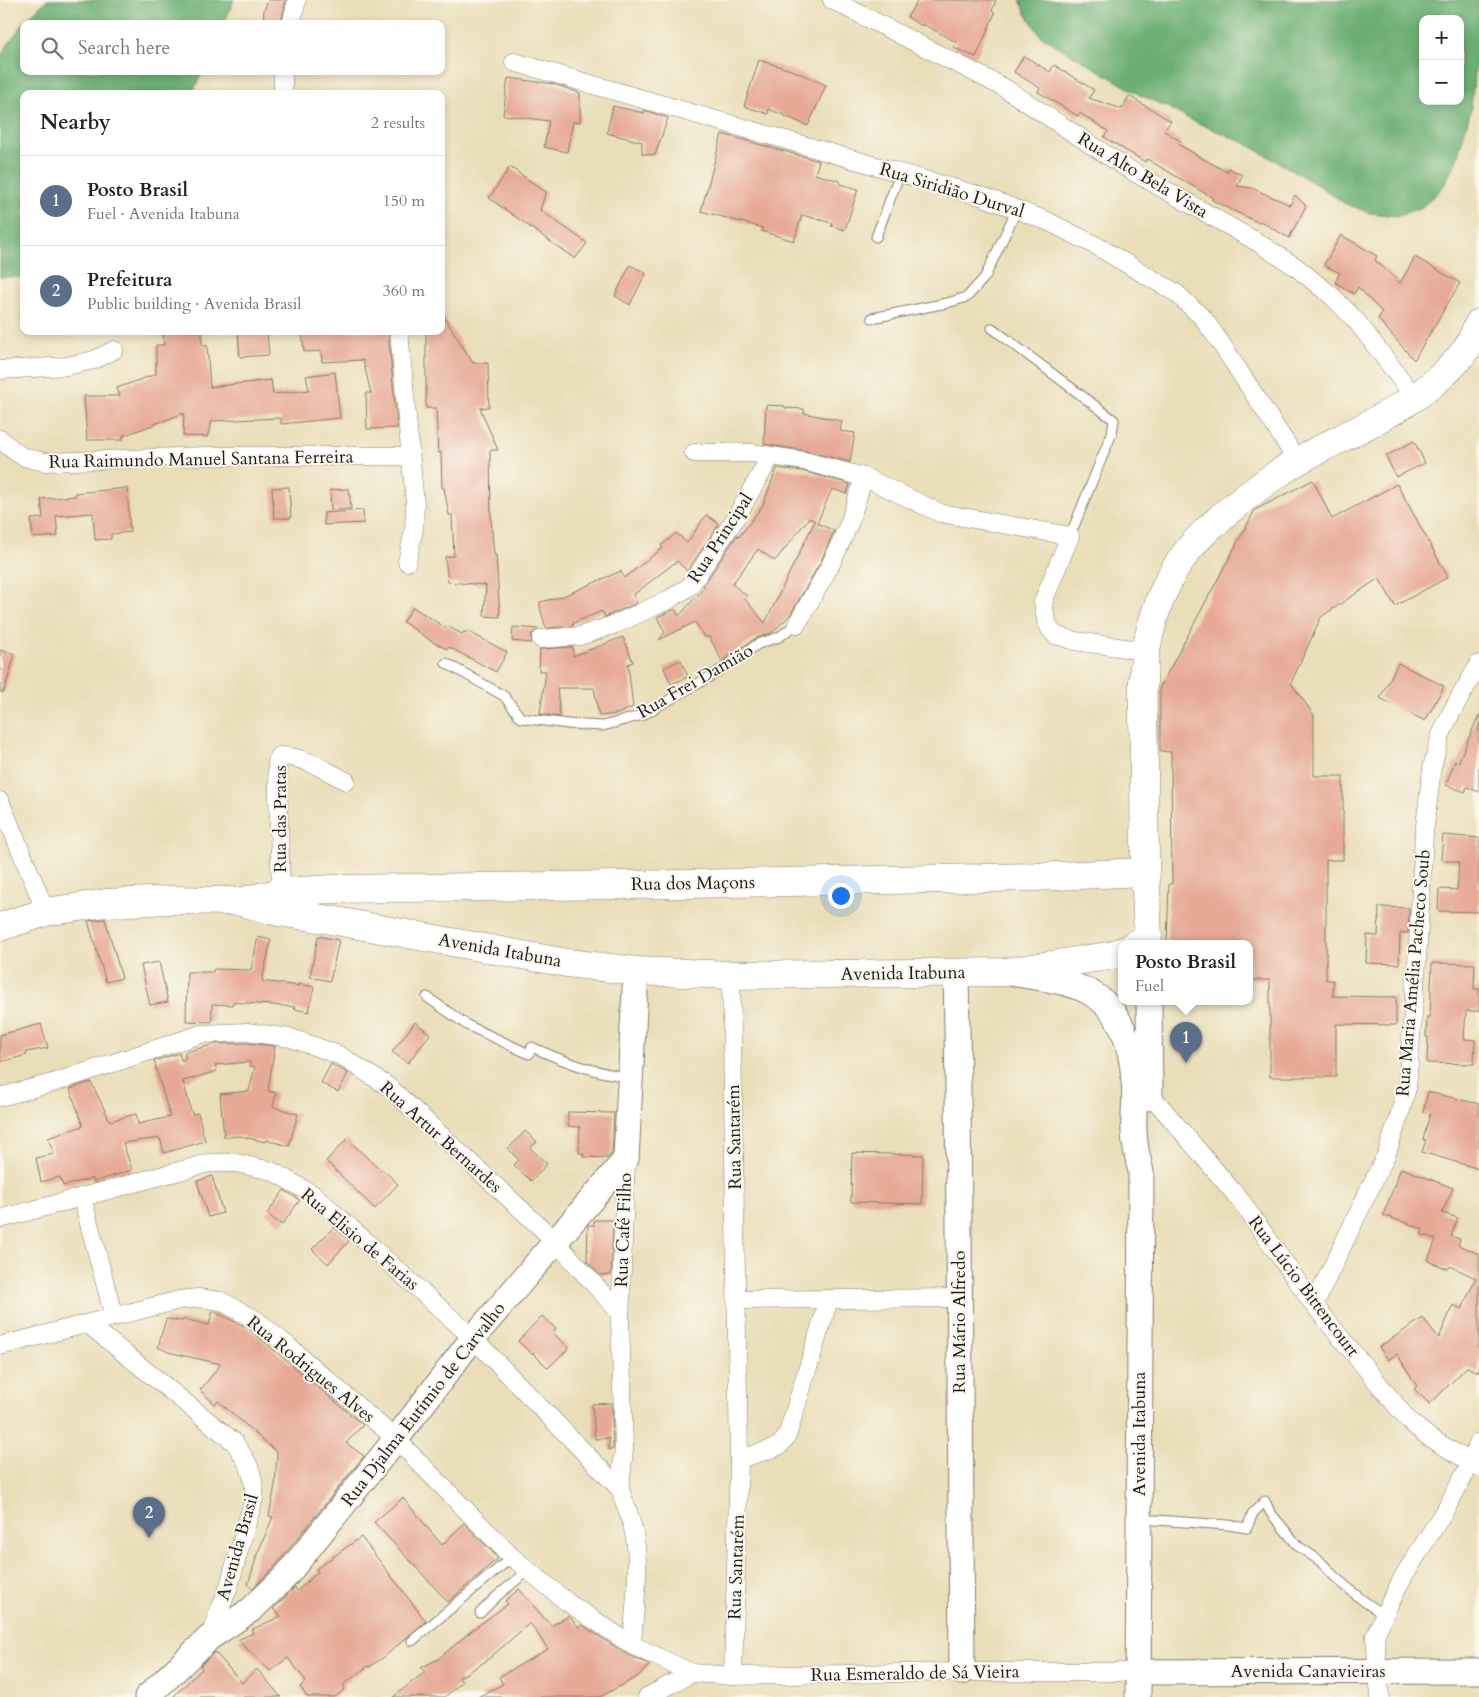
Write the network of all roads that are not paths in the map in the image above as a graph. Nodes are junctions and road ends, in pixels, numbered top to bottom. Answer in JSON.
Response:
{"nodes":[{"id":1,"x":298,"y":0,"type":"edge"},
{"id":2,"x":832,"y":0,"type":"edge"},
{"id":3,"x":292,"y":20,"type":"edge"},
{"id":4,"x":514,"y":62,"type":"dead end"},
{"id":5,"x":284,"y":75,"type":"edge"},
{"id":6,"x":283,"y":90,"type":"dead end"},
{"id":7,"x":900,"y":173,"type":"junction"},
{"id":8,"x":1016,"y":209,"type":"junction"},
{"id":9,"x":876,"y":236,"type":"dead end"},
{"id":10,"x":872,"y":318,"type":"dead end"},
{"id":11,"x":1479,"y":324,"type":"edge"},
{"id":12,"x":992,"y":328,"type":"dead end"},
{"id":13,"x":399,"y":335,"type":"edge"},
{"id":14,"x":114,"y":350,"type":"dead end"},
{"id":15,"x":0,"y":370,"type":"edge"},
{"id":16,"x":1415,"y":398,"type":"junction"},
{"id":17,"x":0,"y":438,"type":"edge"},
{"id":18,"x":694,"y":453,"type":"dead end"},
{"id":19,"x":410,"y":456,"type":"junction"},
{"id":20,"x":771,"y":456,"type":"junction"},
{"id":21,"x":1296,"y":460,"type":"junction"},
{"id":22,"x":864,"y":477,"type":"junction"},
{"id":23,"x":1070,"y":536,"type":"junction"},
{"id":24,"x":407,"y":562,"type":"dead end"},
{"id":25,"x":797,"y":624,"type":"joint"},
{"id":26,"x":541,"y":639,"type":"dead end"},
{"id":27,"x":1146,"y":651,"type":"junction"},
{"id":28,"x":446,"y":663,"type":"dead end"},
{"id":29,"x":1479,"y":664,"type":"edge"},
{"id":30,"x":346,"y":781,"type":"dead end"},
{"id":31,"x":0,"y":801,"type":"edge"},
{"id":32,"x":1145,"y":872,"type":"junction"},
{"id":33,"x":383,"y":888,"type":"junction"},
{"id":34,"x":281,"y":892,"type":"junction"},
{"id":35,"x":242,"y":902,"type":"junction"},
{"id":36,"x":46,"y":912,"type":"junction"},
{"id":37,"x":0,"y":928,"type":"edge"},
{"id":38,"x":377,"y":928,"type":"junction"},
{"id":39,"x":1144,"y":940,"type":"edge"},
{"id":40,"x":1118,"y":953,"type":"edge"},
{"id":41,"x":636,"y":971,"type":"junction"},
{"id":42,"x":956,"y":972,"type":"junction"},
{"id":43,"x":1006,"y":972,"type":"junction"},
{"id":44,"x":731,"y":975,"type":"junction"},
{"id":45,"x":427,"y":997,"type":"dead end"},
{"id":46,"x":1149,"y":1005,"type":"edge"},
{"id":47,"x":630,"y":1078,"type":"junction"},
{"id":48,"x":1150,"y":1094,"type":"junction"},
{"id":49,"x":0,"y":1097,"type":"edge"},
{"id":50,"x":626,"y":1159,"type":"junction"},
{"id":51,"x":1141,"y":1172,"type":"junction"},
{"id":52,"x":82,"y":1197,"type":"junction"},
{"id":53,"x":0,"y":1219,"type":"edge"},
{"id":54,"x":555,"y":1241,"type":"junction"},
{"id":55,"x":959,"y":1298,"type":"junction"},
{"id":56,"x":829,"y":1299,"type":"junction"},
{"id":57,"x":736,"y":1300,"type":"junction"},
{"id":58,"x":1314,"y":1305,"type":"junction"},
{"id":59,"x":620,"y":1313,"type":"junction"},
{"id":60,"x":114,"y":1317,"type":"junction"},
{"id":61,"x":88,"y":1324,"type":"junction"},
{"id":62,"x":473,"y":1338,"type":"junction"},
{"id":63,"x":0,"y":1346,"type":"edge"},
{"id":64,"x":396,"y":1439,"type":"junction"},
{"id":65,"x":1479,"y":1442,"type":"edge"},
{"id":66,"x":739,"y":1459,"type":"junction"},
{"id":67,"x":1475,"y":1465,"type":"edge"},
{"id":68,"x":620,"y":1489,"type":"junction"},
{"id":69,"x":1139,"y":1519,"type":"junction"},
{"id":70,"x":512,"y":1557,"type":"junction"},
{"id":71,"x":529,"y":1570,"type":"junction"},
{"id":72,"x":480,"y":1613,"type":"dead end"},
{"id":73,"x":1384,"y":1615,"type":"junction"},
{"id":74,"x":209,"y":1638,"type":"junction"},
{"id":75,"x":412,"y":1641,"type":"dead end"},
{"id":76,"x":632,"y":1645,"type":"junction"},
{"id":77,"x":1378,"y":1671,"type":"junction"},
{"id":78,"x":1479,"y":1671,"type":"edge"},
{"id":79,"x":962,"y":1672,"type":"junction"},
{"id":80,"x":1138,"y":1672,"type":"junction"},
{"id":81,"x":692,"y":1673,"type":"junction"},
{"id":82,"x":732,"y":1676,"type":"junction"},
{"id":83,"x":147,"y":1697,"type":"edge"},
{"id":84,"x":647,"y":1697,"type":"edge"},
{"id":85,"x":1138,"y":1697,"type":"edge"},
{"id":86,"x":1380,"y":1697,"type":"edge"}],
"edges":[{"from":1,"to":3,"type":"street"},
{"from":2,"to":16,"type":"street","name":"Rua Alto Bela Vista"},
{"from":4,"to":7,"type":"street","name":"Rua Siridião Durval"},
{"from":5,"to":6,"type":"street"},
{"from":7,"to":8,"type":"street","name":"Rua Siridião Durval"},
{"from":7,"to":9,"type":"lane"},
{"from":8,"to":10,"type":"lane"},
{"from":8,"to":21,"type":"street","name":"Rua Siridião Durval"},
{"from":11,"to":16,"type":"main road"},
{"from":12,"to":23,"type":"lane"},
{"from":13,"to":19,"type":"street"},
{"from":14,"to":15,"type":"street"},
{"from":16,"to":21,"type":"main road"},
{"from":17,"to":19,"type":"street","name":"Rua Raimundo Manuel Santana Ferreira"},
{"from":18,"to":20,"type":"street"},
{"from":19,"to":24,"type":"street"},
{"from":20,"to":22,"type":"street"},
{"from":20,"to":26,"type":"street","name":"Rua Principal"},
{"from":21,"to":27,"type":"main road"},
{"from":22,"to":23,"type":"street"},
{"from":22,"to":25,"type":"street","name":"Rua Frei Damião"},
{"from":23,"to":27,"type":"street"},
{"from":25,"to":28,"type":"lane","name":"Rua Frei Damião"},
{"from":27,"to":32,"type":"main road"},
{"from":29,"to":58,"type":"street","name":"Rua Maria Amélia Pacheco Soub"},
{"from":30,"to":34,"type":"street","name":"Rua das Pratas"},
{"from":31,"to":36,"type":"street"},
{"from":32,"to":33,"type":"main road","name":"Rua dos Maçons"},
{"from":32,"to":39,"type":"main road"},
{"from":33,"to":34,"type":"main road","name":"Rua dos Maçons"},
{"from":33,"to":38,"type":"main road"},
{"from":34,"to":35,"type":"main road","name":"Rua dos Maçons"},
{"from":35,"to":36,"type":"main road","name":"Avenida Itabuna"},
{"from":35,"to":38,"type":"main road","name":"Avenida Itabuna"},
{"from":36,"to":37,"type":"main road","name":"Avenida Itabuna"},
{"from":38,"to":41,"type":"main road","name":"Avenida Itabuna"},
{"from":40,"to":43,"type":"main road","name":"Avenida Itabuna"},
{"from":41,"to":44,"type":"main road","name":"Avenida Itabuna"},
{"from":41,"to":47,"type":"street","name":"Rua Café Filho"},
{"from":42,"to":43,"type":"main road","name":"Avenida Itabuna"},
{"from":42,"to":44,"type":"main road","name":"Avenida Itabuna"},
{"from":42,"to":55,"type":"street","name":"Rua Mário Alfredo"},
{"from":43,"to":51,"type":"street","name":"Avenida Itabuna"},
{"from":44,"to":57,"type":"street","name":"Rua Santarém"},
{"from":45,"to":47,"type":"lane"},
{"from":46,"to":48,"type":"street","name":"Avenida Itabuna"},
{"from":47,"to":50,"type":"street","name":"Rua Café Filho"},
{"from":48,"to":51,"type":"street","name":"Avenida Itabuna"},
{"from":48,"to":58,"type":"street","name":"Rua Lúcio Bittencourt"},
{"from":49,"to":54,"type":"street","name":"Rua Artur Bernardes"},
{"from":50,"to":54,"type":"street","name":"Rua Djalma Eutímio de Carvalho"},
{"from":50,"to":59,"type":"street","name":"Rua Café Filho"},
{"from":51,"to":69,"type":"street","name":"Avenida Itabuna"},
{"from":52,"to":53,"type":"street","name":"Rua Elisio de Farias"},
{"from":52,"to":60,"type":"street"},
{"from":52,"to":62,"type":"street","name":"Rua Elisio de Farias"},
{"from":54,"to":59,"type":"street","name":"Rua Artur Bernardes"},
{"from":54,"to":62,"type":"street","name":"Rua Djalma Eutímio de Carvalho"},
{"from":55,"to":56,"type":"street"},
{"from":55,"to":79,"type":"street","name":"Rua Mário Alfredo"},
{"from":56,"to":57,"type":"street"},
{"from":56,"to":66,"type":"street"},
{"from":57,"to":66,"type":"street","name":"Rua Santarém"},
{"from":58,"to":67,"type":"street","name":"Rua Lúcio Bittencourt"},
{"from":59,"to":68,"type":"street","name":"Rua Café Filho"},
{"from":60,"to":61,"type":"street","name":"Rua Rodrigues Alves"},
{"from":60,"to":64,"type":"street","name":"Rua Rodrigues Alves"},
{"from":61,"to":63,"type":"street","name":"Rua Rodrigues Alves"},
{"from":61,"to":74,"type":"street","name":"Avenida Brasil"},
{"from":62,"to":64,"type":"street","name":"Rua Djalma Eutímio de Carvalho"},
{"from":62,"to":68,"type":"street","name":"Rua Elisio de Farias"},
{"from":64,"to":70,"type":"street","name":"Rua Rodrigues Alves"},
{"from":64,"to":74,"type":"street","name":"Rua Djalma Eutímio de Carvalho"},
{"from":65,"to":67,"type":"street"},
{"from":66,"to":82,"type":"street","name":"Rua Santarém"},
{"from":67,"to":73,"type":"street"},
{"from":68,"to":76,"type":"street"},
{"from":69,"to":73,"type":"lane"},
{"from":69,"to":80,"type":"street","name":"Avenida Itabuna"},
{"from":70,"to":71,"type":"street","name":"Rua Rodrigues Alves"},
{"from":70,"to":75,"type":"lane"},
{"from":71,"to":72,"type":"lane"},
{"from":71,"to":76,"type":"street","name":"Rua Rodrigues Alves"},
{"from":73,"to":77,"type":"street"},
{"from":74,"to":83,"type":"street","name":"Avenida Brasil"},
{"from":76,"to":81,"type":"street","name":"Rua Rodrigues Alves"},
{"from":77,"to":78,"type":"street","name":"Avenida Canavieiras"},
{"from":77,"to":80,"type":"street","name":"Avenida Canavieiras"},
{"from":77,"to":86,"type":"street"},
{"from":79,"to":80,"type":"street","name":"Rua Esmeraldo de Sá Vieira"},
{"from":79,"to":82,"type":"street","name":"Rua Esmeraldo de Sá Vieira"},
{"from":80,"to":85,"type":"street","name":"Avenida Itabuna"},
{"from":81,"to":82,"type":"street","name":"Rua Esmeraldo de Sá Vieira"},
{"from":81,"to":84,"type":"street"}]}
